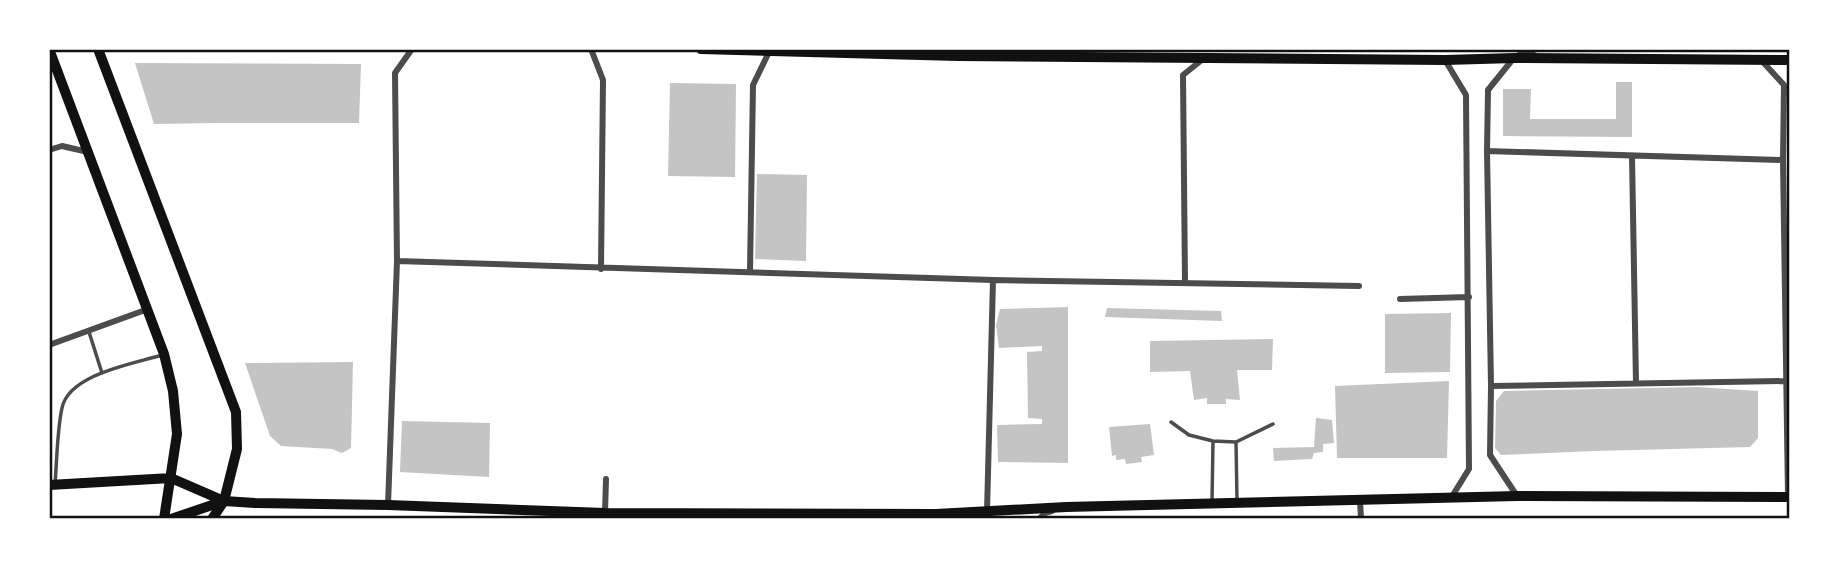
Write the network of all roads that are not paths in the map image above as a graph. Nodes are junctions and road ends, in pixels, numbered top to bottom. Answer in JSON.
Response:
{"nodes":[{"id":1,"x":49,"y":49,"type":"edge"},
{"id":2,"x":98,"y":49,"type":"edge"},
{"id":3,"x":412,"y":49,"type":"edge"},
{"id":4,"x":592,"y":49,"type":"edge"},
{"id":5,"x":701,"y":49,"type":"edge"},
{"id":6,"x":744,"y":50,"type":"edge"},
{"id":7,"x":769,"y":50,"type":"edge"},
{"id":8,"x":867,"y":51,"type":"edge"},
{"id":9,"x":898,"y":51,"type":"edge"},
{"id":10,"x":957,"y":52,"type":"edge"},
{"id":11,"x":1006,"y":53,"type":"edge"},
{"id":12,"x":1083,"y":53,"type":"edge"},
{"id":13,"x":1517,"y":53,"type":"edge"},
{"id":14,"x":1205,"y":58,"type":"junction"},
{"id":15,"x":1445,"y":60,"type":"junction"},
{"id":16,"x":1760,"y":60,"type":"junction"},
{"id":17,"x":1790,"y":60,"type":"edge"},
{"id":18,"x":55,"y":77,"type":"edge"},
{"id":19,"x":49,"y":150,"type":"edge"},
{"id":20,"x":1487,"y":151,"type":"junction"},
{"id":21,"x":89,"y":152,"type":"junction"},
{"id":22,"x":1632,"y":156,"type":"junction"},
{"id":23,"x":1783,"y":160,"type":"junction"},
{"id":24,"x":1787,"y":195,"type":"edge"},
{"id":25,"x":397,"y":261,"type":"junction"},
{"id":26,"x":601,"y":269,"type":"junction"},
{"id":27,"x":750,"y":271,"type":"junction"},
{"id":28,"x":993,"y":280,"type":"junction"},
{"id":29,"x":1185,"y":283,"type":"junction"},
{"id":30,"x":1359,"y":286,"type":"dead end"},
{"id":31,"x":1469,"y":297,"type":"junction"},
{"id":32,"x":1400,"y":299,"type":"dead end"},
{"id":33,"x":148,"y":309,"type":"junction"},
{"id":34,"x":89,"y":331,"type":"junction"},
{"id":35,"x":1788,"y":337,"type":"edge"},
{"id":36,"x":49,"y":345,"type":"edge"},
{"id":37,"x":164,"y":354,"type":"junction"},
{"id":38,"x":392,"y":371,"type":"junction"},
{"id":39,"x":102,"y":373,"type":"junction"},
{"id":40,"x":402,"y":373,"type":"dead end"},
{"id":41,"x":1786,"y":381,"type":"junction"},
{"id":42,"x":1636,"y":383,"type":"junction"},
{"id":43,"x":1491,"y":386,"type":"junction"},
{"id":44,"x":1171,"y":422,"type":"dead end"},
{"id":45,"x":1273,"y":424,"type":"dead end"},
{"id":46,"x":1213,"y":441,"type":"junction"},
{"id":47,"x":1236,"y":442,"type":"junction"},
{"id":48,"x":171,"y":478,"type":"junction"},
{"id":49,"x":606,"y":479,"type":"dead end"},
{"id":50,"x":52,"y":485,"type":"edge"},
{"id":51,"x":1517,"y":496,"type":"junction"},
{"id":52,"x":1789,"y":497,"type":"edge"},
{"id":53,"x":1451,"y":498,"type":"junction"},
{"id":54,"x":1360,"y":500,"type":"junction"},
{"id":55,"x":224,"y":501,"type":"junction"},
{"id":56,"x":1237,"y":503,"type":"junction"},
{"id":57,"x":1212,"y":504,"type":"junction"},
{"id":58,"x":388,"y":505,"type":"junction"},
{"id":59,"x":1066,"y":507,"type":"junction"},
{"id":60,"x":987,"y":512,"type":"junction"},
{"id":61,"x":605,"y":513,"type":"junction"},
{"id":62,"x":936,"y":514,"type":"junction"},
{"id":63,"x":164,"y":519,"type":"edge"},
{"id":64,"x":171,"y":519,"type":"edge"},
{"id":65,"x":212,"y":519,"type":"edge"},
{"id":66,"x":951,"y":519,"type":"edge"},
{"id":67,"x":1039,"y":519,"type":"edge"},
{"id":68,"x":1361,"y":519,"type":"edge"}],
"edges":[{"from":1,"to":18,"type":"main road"},
{"from":2,"to":55,"type":"main road"},
{"from":3,"to":25,"type":"street"},
{"from":4,"to":26,"type":"street"},
{"from":5,"to":6,"type":"main road"},
{"from":6,"to":7,"type":"main road"},
{"from":7,"to":8,"type":"main road"},
{"from":7,"to":27,"type":"street"},
{"from":8,"to":9,"type":"main road"},
{"from":9,"to":10,"type":"main road"},
{"from":10,"to":11,"type":"main road"},
{"from":11,"to":12,"type":"main road"},
{"from":12,"to":14,"type":"main road"},
{"from":13,"to":15,"type":"main road"},
{"from":13,"to":16,"type":"main road"},
{"from":13,"to":20,"type":"street"},
{"from":14,"to":15,"type":"main road"},
{"from":14,"to":29,"type":"street"},
{"from":15,"to":31,"type":"street"},
{"from":16,"to":17,"type":"main road"},
{"from":16,"to":23,"type":"street"},
{"from":18,"to":21,"type":"main road"},
{"from":19,"to":21,"type":"street"},
{"from":20,"to":22,"type":"street"},
{"from":20,"to":43,"type":"street"},
{"from":21,"to":33,"type":"main road"},
{"from":22,"to":23,"type":"street"},
{"from":22,"to":42,"type":"street"},
{"from":23,"to":24,"type":"street"},
{"from":24,"to":35,"type":"street"},
{"from":25,"to":26,"type":"street"},
{"from":25,"to":38,"type":"street"},
{"from":26,"to":27,"type":"street"},
{"from":27,"to":28,"type":"street"},
{"from":28,"to":29,"type":"street"},
{"from":28,"to":60,"type":"street"},
{"from":29,"to":30,"type":"street"},
{"from":31,"to":32,"type":"street"},
{"from":31,"to":53,"type":"street"},
{"from":33,"to":34,"type":"street"},
{"from":33,"to":37,"type":"main road"},
{"from":34,"to":36,"type":"street"},
{"from":34,"to":39,"type":"lane"},
{"from":35,"to":41,"type":"street"},
{"from":37,"to":39,"type":"lane"},
{"from":37,"to":48,"type":"main road"},
{"from":38,"to":40,"type":"street"},
{"from":38,"to":58,"type":"street"},
{"from":39,"to":50,"type":"lane"},
{"from":41,"to":42,"type":"street"},
{"from":41,"to":52,"type":"street"},
{"from":42,"to":43,"type":"street"},
{"from":43,"to":51,"type":"street"},
{"from":44,"to":46,"type":"lane"},
{"from":45,"to":47,"type":"lane"},
{"from":46,"to":47,"type":"lane"},
{"from":46,"to":57,"type":"lane"},
{"from":47,"to":56,"type":"lane"},
{"from":48,"to":50,"type":"main road"},
{"from":48,"to":55,"type":"main road"},
{"from":48,"to":63,"type":"main road"},
{"from":49,"to":61,"type":"street"},
{"from":51,"to":52,"type":"main road"},
{"from":51,"to":53,"type":"main road"},
{"from":53,"to":54,"type":"main road"},
{"from":54,"to":56,"type":"main road"},
{"from":54,"to":68,"type":"street"},
{"from":55,"to":58,"type":"main road"},
{"from":55,"to":64,"type":"main road"},
{"from":55,"to":65,"type":"main road"},
{"from":56,"to":57,"type":"main road"},
{"from":57,"to":59,"type":"main road"},
{"from":58,"to":61,"type":"main road"},
{"from":59,"to":60,"type":"main road"},
{"from":59,"to":67,"type":"street"},
{"from":60,"to":62,"type":"main road"},
{"from":61,"to":62,"type":"main road"},
{"from":62,"to":66,"type":"street"}]}
